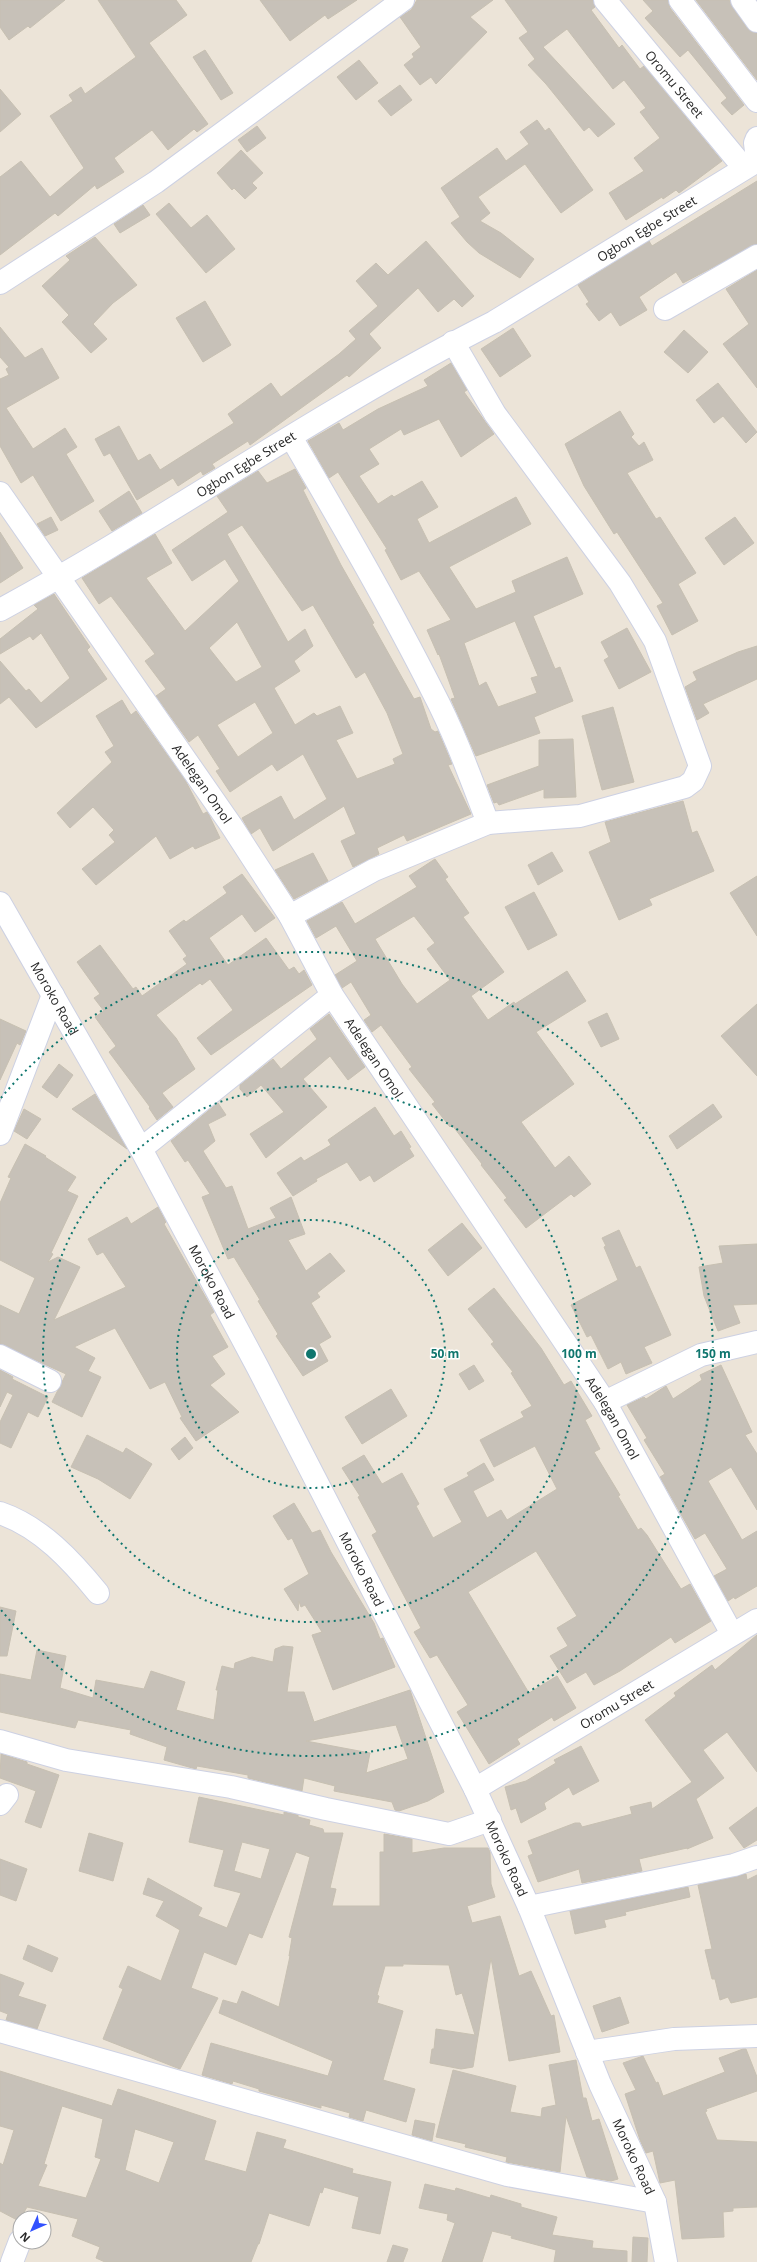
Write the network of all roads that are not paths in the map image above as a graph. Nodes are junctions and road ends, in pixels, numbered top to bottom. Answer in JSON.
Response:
{"nodes":[{"id":1,"x":404,"y":0,"type":"edge"},
{"id":2,"x":605,"y":0,"type":"edge"},
{"id":3,"x":680,"y":0,"type":"edge"},
{"id":4,"x":742,"y":0,"type":"edge"},
{"id":5,"x":757,"y":21,"type":"edge"},
{"id":6,"x":757,"y":101,"type":"edge"},
{"id":7,"x":757,"y":138,"type":"edge"},
{"id":8,"x":753,"y":163,"type":"edge"},
{"id":9,"x":757,"y":256,"type":"edge"},
{"id":10,"x":0,"y":283,"type":"edge"},
{"id":11,"x":664,"y":309,"type":"dead end"},
{"id":12,"x":453,"y":342,"type":"junction"},
{"id":13,"x":291,"y":437,"type":"junction"},
{"id":14,"x":0,"y":493,"type":"edge"},
{"id":15,"x":59,"y":578,"type":"junction"},
{"id":16,"x":0,"y":610,"type":"edge"},
{"id":17,"x":488,"y":823,"type":"junction"},
{"id":18,"x":0,"y":903,"type":"edge"},
{"id":19,"x":290,"y":916,"type":"junction"},
{"id":20,"x":53,"y":995,"type":"junction"},
{"id":21,"x":332,"y":995,"type":"junction"},
{"id":22,"x":0,"y":1134,"type":"edge"},
{"id":23,"x":141,"y":1148,"type":"junction"},
{"id":24,"x":757,"y":1342,"type":"edge"},
{"id":25,"x":0,"y":1356,"type":"edge"},
{"id":26,"x":50,"y":1381,"type":"dead end"},
{"id":27,"x":606,"y":1402,"type":"junction"},
{"id":28,"x":0,"y":1513,"type":"edge"},
{"id":29,"x":98,"y":1593,"type":"dead end"},
{"id":30,"x":757,"y":1620,"type":"edge"},
{"id":31,"x":732,"y":1634,"type":"junction"},
{"id":32,"x":0,"y":1741,"type":"edge"},
{"id":33,"x":475,"y":1789,"type":"junction"},
{"id":34,"x":490,"y":1820,"type":"junction"},
{"id":35,"x":757,"y":1857,"type":"edge"},
{"id":36,"x":529,"y":1907,"type":"junction"},
{"id":37,"x":0,"y":2030,"type":"edge"},
{"id":38,"x":757,"y":2036,"type":"edge"},
{"id":39,"x":587,"y":2052,"type":"junction"},
{"id":40,"x":655,"y":2202,"type":"junction"},
{"id":41,"x":17,"y":2250,"type":"edge"},
{"id":42,"x":12,"y":2262,"type":"edge"},
{"id":43,"x":666,"y":2262,"type":"edge"}],
"edges":[{"from":1,"to":10,"type":"street"},
{"from":2,"to":8,"type":"street","name":"Oromu Street"},
{"from":3,"to":6,"type":"street"},
{"from":4,"to":5,"type":"street"},
{"from":7,"to":8,"type":"street"},
{"from":8,"to":12,"type":"street","name":"Ogbon Egbe Street"},
{"from":9,"to":11,"type":"street"},
{"from":12,"to":13,"type":"street","name":"Ogbon Egbe Street"},
{"from":12,"to":17,"type":"street"},
{"from":13,"to":15,"type":"street","name":"Ogbon Egbe Street"},
{"from":13,"to":17,"type":"street"},
{"from":14,"to":15,"type":"street","name":"Adelegan Omol"},
{"from":15,"to":16,"type":"street","name":"Ogbon Egbe Street"},
{"from":15,"to":19,"type":"street","name":"Adelegan Omol"},
{"from":17,"to":19,"type":"street"},
{"from":18,"to":20,"type":"street","name":"Moroko Road"},
{"from":19,"to":21,"type":"street","name":"Adelegan Omol"},
{"from":20,"to":22,"type":"street"},
{"from":20,"to":23,"type":"street","name":"Moroko Road"},
{"from":21,"to":23,"type":"street"},
{"from":21,"to":27,"type":"street","name":"Adelegan Omol"},
{"from":23,"to":33,"type":"street","name":"Moroko Road"},
{"from":24,"to":27,"type":"street"},
{"from":25,"to":26,"type":"street"},
{"from":27,"to":31,"type":"street","name":"Adelegan Omol"},
{"from":28,"to":29,"type":"street"},
{"from":30,"to":31,"type":"street","name":"Oromu Street"},
{"from":31,"to":33,"type":"street","name":"Oromu Street"},
{"from":32,"to":34,"type":"street"},
{"from":33,"to":34,"type":"street","name":"Moroko Road"},
{"from":34,"to":36,"type":"street","name":"Moroko Road"},
{"from":35,"to":36,"type":"street"},
{"from":36,"to":39,"type":"street","name":"Moroko Road"},
{"from":37,"to":40,"type":"street"},
{"from":38,"to":39,"type":"street"},
{"from":39,"to":40,"type":"street","name":"Moroko Road"},
{"from":40,"to":43,"type":"street","name":"Moroko Road"},
{"from":41,"to":42,"type":"street"}]}
